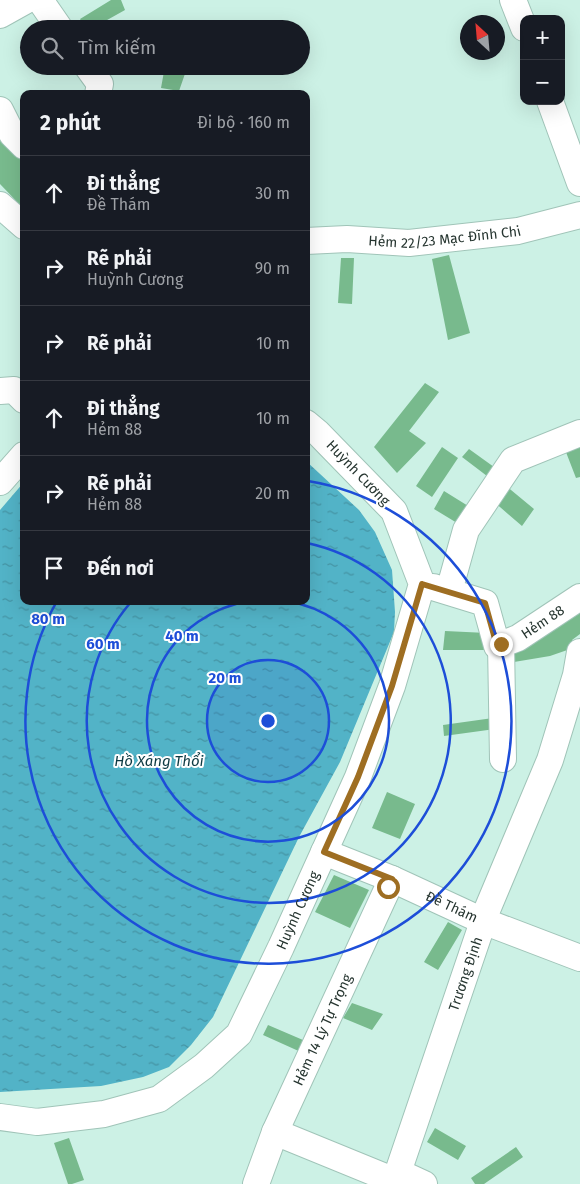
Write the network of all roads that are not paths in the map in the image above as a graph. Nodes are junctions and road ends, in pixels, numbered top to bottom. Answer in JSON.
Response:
{"nodes":[{"id":1,"x":27,"y":0,"type":"edge"},
{"id":2,"x":40,"y":0,"type":"edge"},
{"id":3,"x":513,"y":0,"type":"edge"},
{"id":4,"x":0,"y":15,"type":"edge"},
{"id":5,"x":520,"y":18,"type":"edge"},
{"id":6,"x":54,"y":20,"type":"edge"},
{"id":7,"x":94,"y":75,"type":"edge"},
{"id":8,"x":99,"y":90,"type":"edge"},
{"id":9,"x":551,"y":105,"type":"edge"},
{"id":10,"x":0,"y":110,"type":"edge"},
{"id":11,"x":20,"y":142,"type":"edge"},
{"id":12,"x":580,"y":183,"type":"edge"},
{"id":13,"x":0,"y":205,"type":"edge"},
{"id":14,"x":580,"y":215,"type":"edge"},
{"id":15,"x":20,"y":222,"type":"edge"},
{"id":16,"x":310,"y":241,"type":"edge"},
{"id":17,"x":0,"y":391,"type":"edge"},
{"id":18,"x":20,"y":396,"type":"edge"},
{"id":19,"x":310,"y":426,"type":"edge"},
{"id":20,"x":580,"y":433,"type":"edge"},
{"id":21,"x":20,"y":460,"type":"edge"},
{"id":22,"x":0,"y":482,"type":"edge"},
{"id":23,"x":422,"y":584,"type":"junction"},
{"id":24,"x":449,"y":591,"type":"junction"},
{"id":25,"x":580,"y":597,"type":"edge"},
{"id":26,"x":501,"y":644,"type":"junction"},
{"id":27,"x":580,"y":652,"type":"edge"},
{"id":28,"x":503,"y":759,"type":"dead end"},
{"id":29,"x":324,"y":852,"type":"junction"},
{"id":30,"x":392,"y":879,"type":"junction"},
{"id":31,"x":484,"y":922,"type":"junction"},
{"id":32,"x":580,"y":958,"type":"edge"},
{"id":33,"x":0,"y":1117,"type":"edge"},
{"id":34,"x":276,"y":1132,"type":"junction"},
{"id":35,"x":396,"y":1179,"type":"edge"},
{"id":36,"x":256,"y":1184,"type":"edge"},
{"id":37,"x":424,"y":1184,"type":"edge"}],
"edges":[{"from":1,"to":4,"type":"street"},
{"from":2,"to":6,"type":"street"},
{"from":3,"to":5,"type":"street"},
{"from":7,"to":8,"type":"street"},
{"from":9,"to":12,"type":"street"},
{"from":10,"to":11,"type":"street"},
{"from":13,"to":15,"type":"street"},
{"from":14,"to":16,"type":"street","name":"Hẻm 22/23 Mạc Đĩnh Chi"},
{"from":17,"to":18,"type":"street"},
{"from":19,"to":23,"type":"street","name":"Huỳnh Cương"},
{"from":20,"to":24,"type":"street"},
{"from":21,"to":22,"type":"street"},
{"from":23,"to":24,"type":"street"},
{"from":23,"to":29,"type":"street","name":"Huỳnh Cương"},
{"from":24,"to":26,"type":"street"},
{"from":25,"to":26,"type":"street","name":"Hẻm 88"},
{"from":26,"to":28,"type":"street"},
{"from":27,"to":31,"type":"street","name":"Trương Định"},
{"from":29,"to":30,"type":"street","name":"Đề Thám"},
{"from":29,"to":33,"type":"street","name":"Huỳnh Cương"},
{"from":30,"to":31,"type":"street","name":"Đề Thám"},
{"from":30,"to":34,"type":"street","name":"Hẻm 14 Lý Tự Trọng"},
{"from":31,"to":32,"type":"street","name":"Đề Thám"},
{"from":31,"to":35,"type":"street","name":"Trương Định"},
{"from":34,"to":35,"type":"street"},
{"from":34,"to":36,"type":"street","name":"Hẻm 14 Lý Tự Trọng"},
{"from":35,"to":37,"type":"street"}]}
